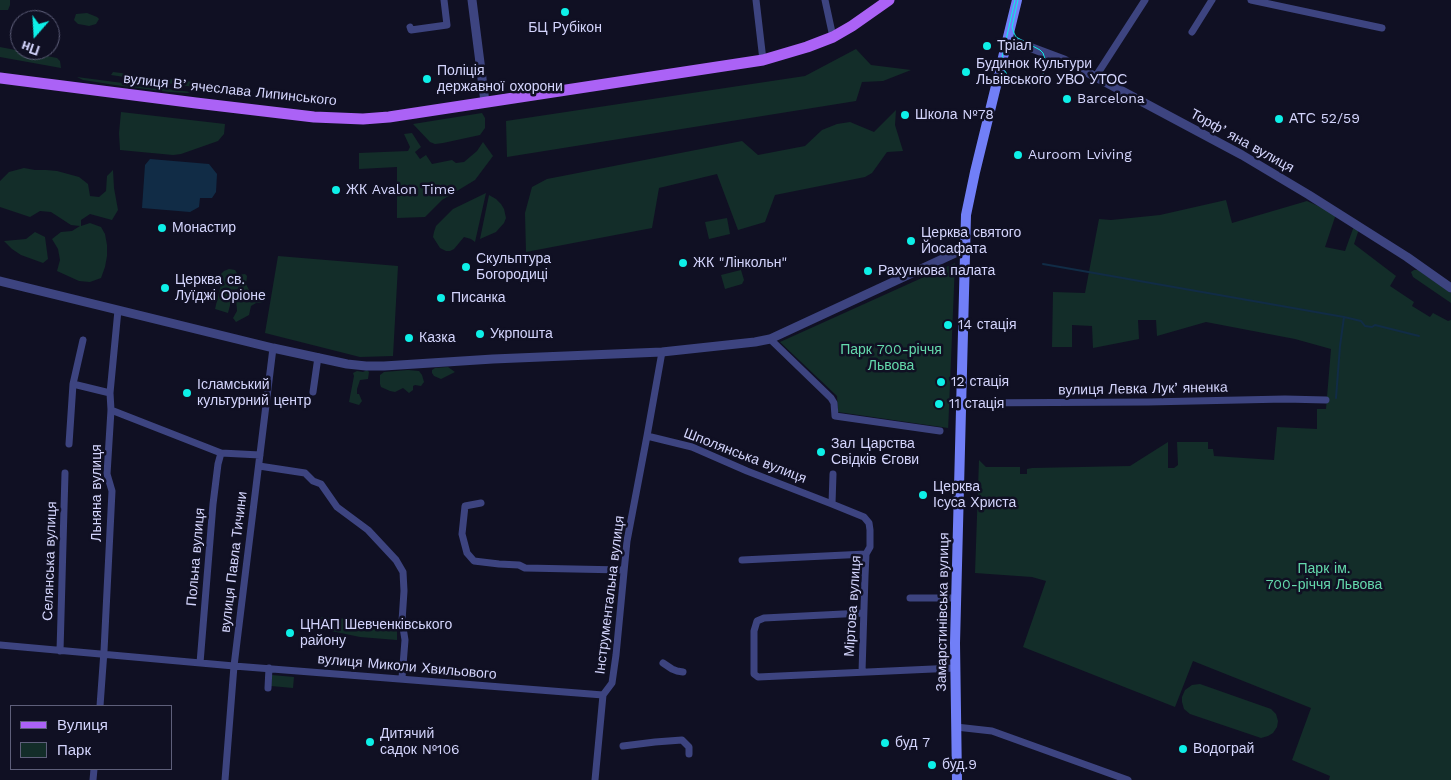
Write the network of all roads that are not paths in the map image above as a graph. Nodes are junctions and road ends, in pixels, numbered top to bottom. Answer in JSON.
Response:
{"nodes":[{"id":1,"x":444,"y":0,"type":"edge"},
{"id":2,"x":472,"y":0,"type":"edge"},
{"id":3,"x":756,"y":0,"type":"edge"},
{"id":4,"x":826,"y":0,"type":"edge"},
{"id":5,"x":889,"y":0,"type":"edge"},
{"id":6,"x":1017,"y":0,"type":"edge"},
{"id":7,"x":1145,"y":0,"type":"edge"},
{"id":8,"x":1212,"y":0,"type":"edge"},
{"id":9,"x":1251,"y":0,"type":"edge"},
{"id":10,"x":447,"y":25,"type":"junction"},
{"id":11,"x":410,"y":27,"type":"dead end"},
{"id":12,"x":1382,"y":28,"type":"dead end"},
{"id":13,"x":437,"y":30,"type":"dead end"},
{"id":14,"x":1192,"y":32,"type":"dead end"},
{"id":15,"x":832,"y":37,"type":"junction"},
{"id":16,"x":1008,"y":39,"type":"junction"},
{"id":17,"x":763,"y":60,"type":"junction"},
{"id":18,"x":1096,"y":76,"type":"junction"},
{"id":19,"x":0,"y":78,"type":"edge"},
{"id":20,"x":485,"y":102,"type":"junction"},
{"id":21,"x":964,"y":249,"type":"junction"},
{"id":22,"x":0,"y":281,"type":"edge"},
{"id":23,"x":1451,"y":288,"type":"edge"},
{"id":24,"x":118,"y":310,"type":"junction"},
{"id":25,"x":770,"y":339,"type":"junction"},
{"id":26,"x":83,"y":340,"type":"dead end"},
{"id":27,"x":273,"y":348,"type":"junction"},
{"id":28,"x":662,"y":352,"type":"junction"},
{"id":29,"x":318,"y":357,"type":"junction"},
{"id":30,"x":73,"y":384,"type":"junction"},
{"id":31,"x":312,"y":392,"type":"dead end"},
{"id":32,"x":110,"y":393,"type":"junction"},
{"id":33,"x":1326,"y":400,"type":"dead end"},
{"id":34,"x":960,"y":403,"type":"junction"},
{"id":35,"x":111,"y":410,"type":"junction"},
{"id":36,"x":940,"y":431,"type":"dead end"},
{"id":37,"x":648,"y":436,"type":"junction"},
{"id":38,"x":69,"y":444,"type":"dead end"},
{"id":39,"x":221,"y":453,"type":"junction"},
{"id":40,"x":260,"y":455,"type":"junction"},
{"id":41,"x":259,"y":466,"type":"junction"},
{"id":42,"x":65,"y":473,"type":"dead end"},
{"id":43,"x":833,"y":474,"type":"dead end"},
{"id":44,"x":481,"y":503,"type":"dead end"},
{"id":45,"x":832,"y":504,"type":"junction"},
{"id":46,"x":866,"y":554,"type":"junction"},
{"id":47,"x":742,"y":560,"type":"dead end"},
{"id":48,"x":623,"y":570,"type":"junction"},
{"id":49,"x":910,"y":598,"type":"dead end"},
{"id":50,"x":956,"y":598,"type":"junction"},
{"id":51,"x":863,"y":613,"type":"junction"},
{"id":52,"x":0,"y":645,"type":"edge"},
{"id":53,"x":60,"y":651,"type":"junction"},
{"id":54,"x":104,"y":655,"type":"junction"},
{"id":55,"x":200,"y":663,"type":"junction"},
{"id":56,"x":663,"y":663,"type":"dead end"},
{"id":57,"x":234,"y":666,"type":"junction"},
{"id":58,"x":269,"y":668,"type":"junction"},
{"id":59,"x":955,"y":668,"type":"junction"},
{"id":60,"x":683,"y":672,"type":"dead end"},
{"id":61,"x":862,"y":672,"type":"junction"},
{"id":62,"x":402,"y":678,"type":"junction"},
{"id":63,"x":268,"y":688,"type":"dead end"},
{"id":64,"x":603,"y":695,"type":"junction"},
{"id":65,"x":100,"y":705,"type":"edge"},
{"id":66,"x":956,"y":727,"type":"junction"},
{"id":67,"x":623,"y":746,"type":"dead end"},
{"id":68,"x":689,"y":754,"type":"dead end"},
{"id":69,"x":225,"y":780,"type":"edge"},
{"id":70,"x":595,"y":780,"type":"edge"},
{"id":71,"x":957,"y":780,"type":"edge"},
{"id":72,"x":1128,"y":780,"type":"edge"}],
"edges":[{"from":1,"to":10,"type":"street"},
{"from":2,"to":20,"type":"street"},
{"from":3,"to":17,"type":"street"},
{"from":4,"to":15,"type":"street"},
{"from":5,"to":15,"type":"main road","name":"вулиця Вʼячеслава Липинського"},
{"from":6,"to":16,"type":"main road","name":"Замарстинівська вулиця"},
{"from":7,"to":18,"type":"street"},
{"from":8,"to":14,"type":"street"},
{"from":9,"to":12,"type":"street"},
{"from":10,"to":11,"type":"street"},
{"from":10,"to":13,"type":"street"},
{"from":15,"to":17,"type":"main road","name":"вулиця Вʼячеслава Липинського"},
{"from":16,"to":18,"type":"street","name":"Торфʼяна вулиця"},
{"from":16,"to":21,"type":"main road","name":"Замарстинівська вулиця"},
{"from":17,"to":20,"type":"main road","name":"вулиця Вʼячеслава Липинського"},
{"from":18,"to":23,"type":"street","name":"Торфʼяна вулиця"},
{"from":19,"to":20,"type":"main road","name":"вулиця Вʼячеслава Липинського"},
{"from":21,"to":25,"type":"street"},
{"from":21,"to":34,"type":"main road","name":"Замарстинівська вулиця"},
{"from":22,"to":24,"type":"street"},
{"from":24,"to":27,"type":"street"},
{"from":24,"to":32,"type":"street","name":"Льняна вулиця"},
{"from":25,"to":28,"type":"street"},
{"from":25,"to":36,"type":"street"},
{"from":26,"to":30,"type":"street"},
{"from":27,"to":29,"type":"street"},
{"from":27,"to":40,"type":"street","name":"вулиця Павла Тичини"},
{"from":28,"to":29,"type":"street"},
{"from":28,"to":37,"type":"street","name":"Інструментальна вулиця"},
{"from":29,"to":31,"type":"street"},
{"from":30,"to":32,"type":"street"},
{"from":30,"to":38,"type":"street"},
{"from":32,"to":35,"type":"street","name":"Льняна вулиця"},
{"from":33,"to":34,"type":"street","name":"вулиця Левка Лукʼяненка"},
{"from":34,"to":50,"type":"main road","name":"Замарстинівська вулиця"},
{"from":35,"to":39,"type":"street"},
{"from":35,"to":54,"type":"street","name":"Льняна вулиця"},
{"from":37,"to":45,"type":"street","name":"Шполянська вулиця"},
{"from":37,"to":48,"type":"street","name":"Інструментальна вулиця"},
{"from":39,"to":40,"type":"street"},
{"from":39,"to":55,"type":"street","name":"Польна вулиця"},
{"from":40,"to":41,"type":"street","name":"вулиця Павла Тичини"},
{"from":41,"to":57,"type":"street","name":"вулиця Павла Тичини"},
{"from":41,"to":62,"type":"street"},
{"from":42,"to":53,"type":"street","name":"Селянська вулиця"},
{"from":43,"to":45,"type":"street"},
{"from":44,"to":48,"type":"street"},
{"from":45,"to":46,"type":"street","name":"Міртова вулиця"},
{"from":46,"to":47,"type":"street"},
{"from":46,"to":51,"type":"street","name":"Міртова вулиця"},
{"from":48,"to":64,"type":"street","name":"Інструментальна вулиця"},
{"from":49,"to":50,"type":"street"},
{"from":50,"to":59,"type":"main road","name":"Замарстинівська вулиця"},
{"from":51,"to":61,"type":"street","name":"Міртова вулиця"},
{"from":51,"to":61,"type":"street"},
{"from":52,"to":53,"type":"street","name":"вулиця Миколи Хвильового"},
{"from":53,"to":54,"type":"street","name":"вулиця Миколи Хвильового"},
{"from":54,"to":55,"type":"street","name":"вулиця Миколи Хвильового"},
{"from":54,"to":65,"type":"street","name":"Льняна вулиця"},
{"from":55,"to":57,"type":"street","name":"вулиця Миколи Хвильового"},
{"from":56,"to":60,"type":"street"},
{"from":57,"to":58,"type":"street","name":"вулиця Миколи Хвильового"},
{"from":57,"to":69,"type":"street","name":"вулиця Павла Тичини"},
{"from":58,"to":62,"type":"street","name":"вулиця Миколи Хвильового"},
{"from":58,"to":63,"type":"street"},
{"from":59,"to":61,"type":"street"},
{"from":59,"to":66,"type":"main road","name":"Замарстинівська вулиця"},
{"from":62,"to":64,"type":"street","name":"вулиця Миколи Хвильового"},
{"from":64,"to":70,"type":"street","name":"Інструментальна вулиця"},
{"from":66,"to":71,"type":"main road","name":"Замарстинівська вулиця"},
{"from":66,"to":72,"type":"street"},
{"from":67,"to":68,"type":"street"}]}
